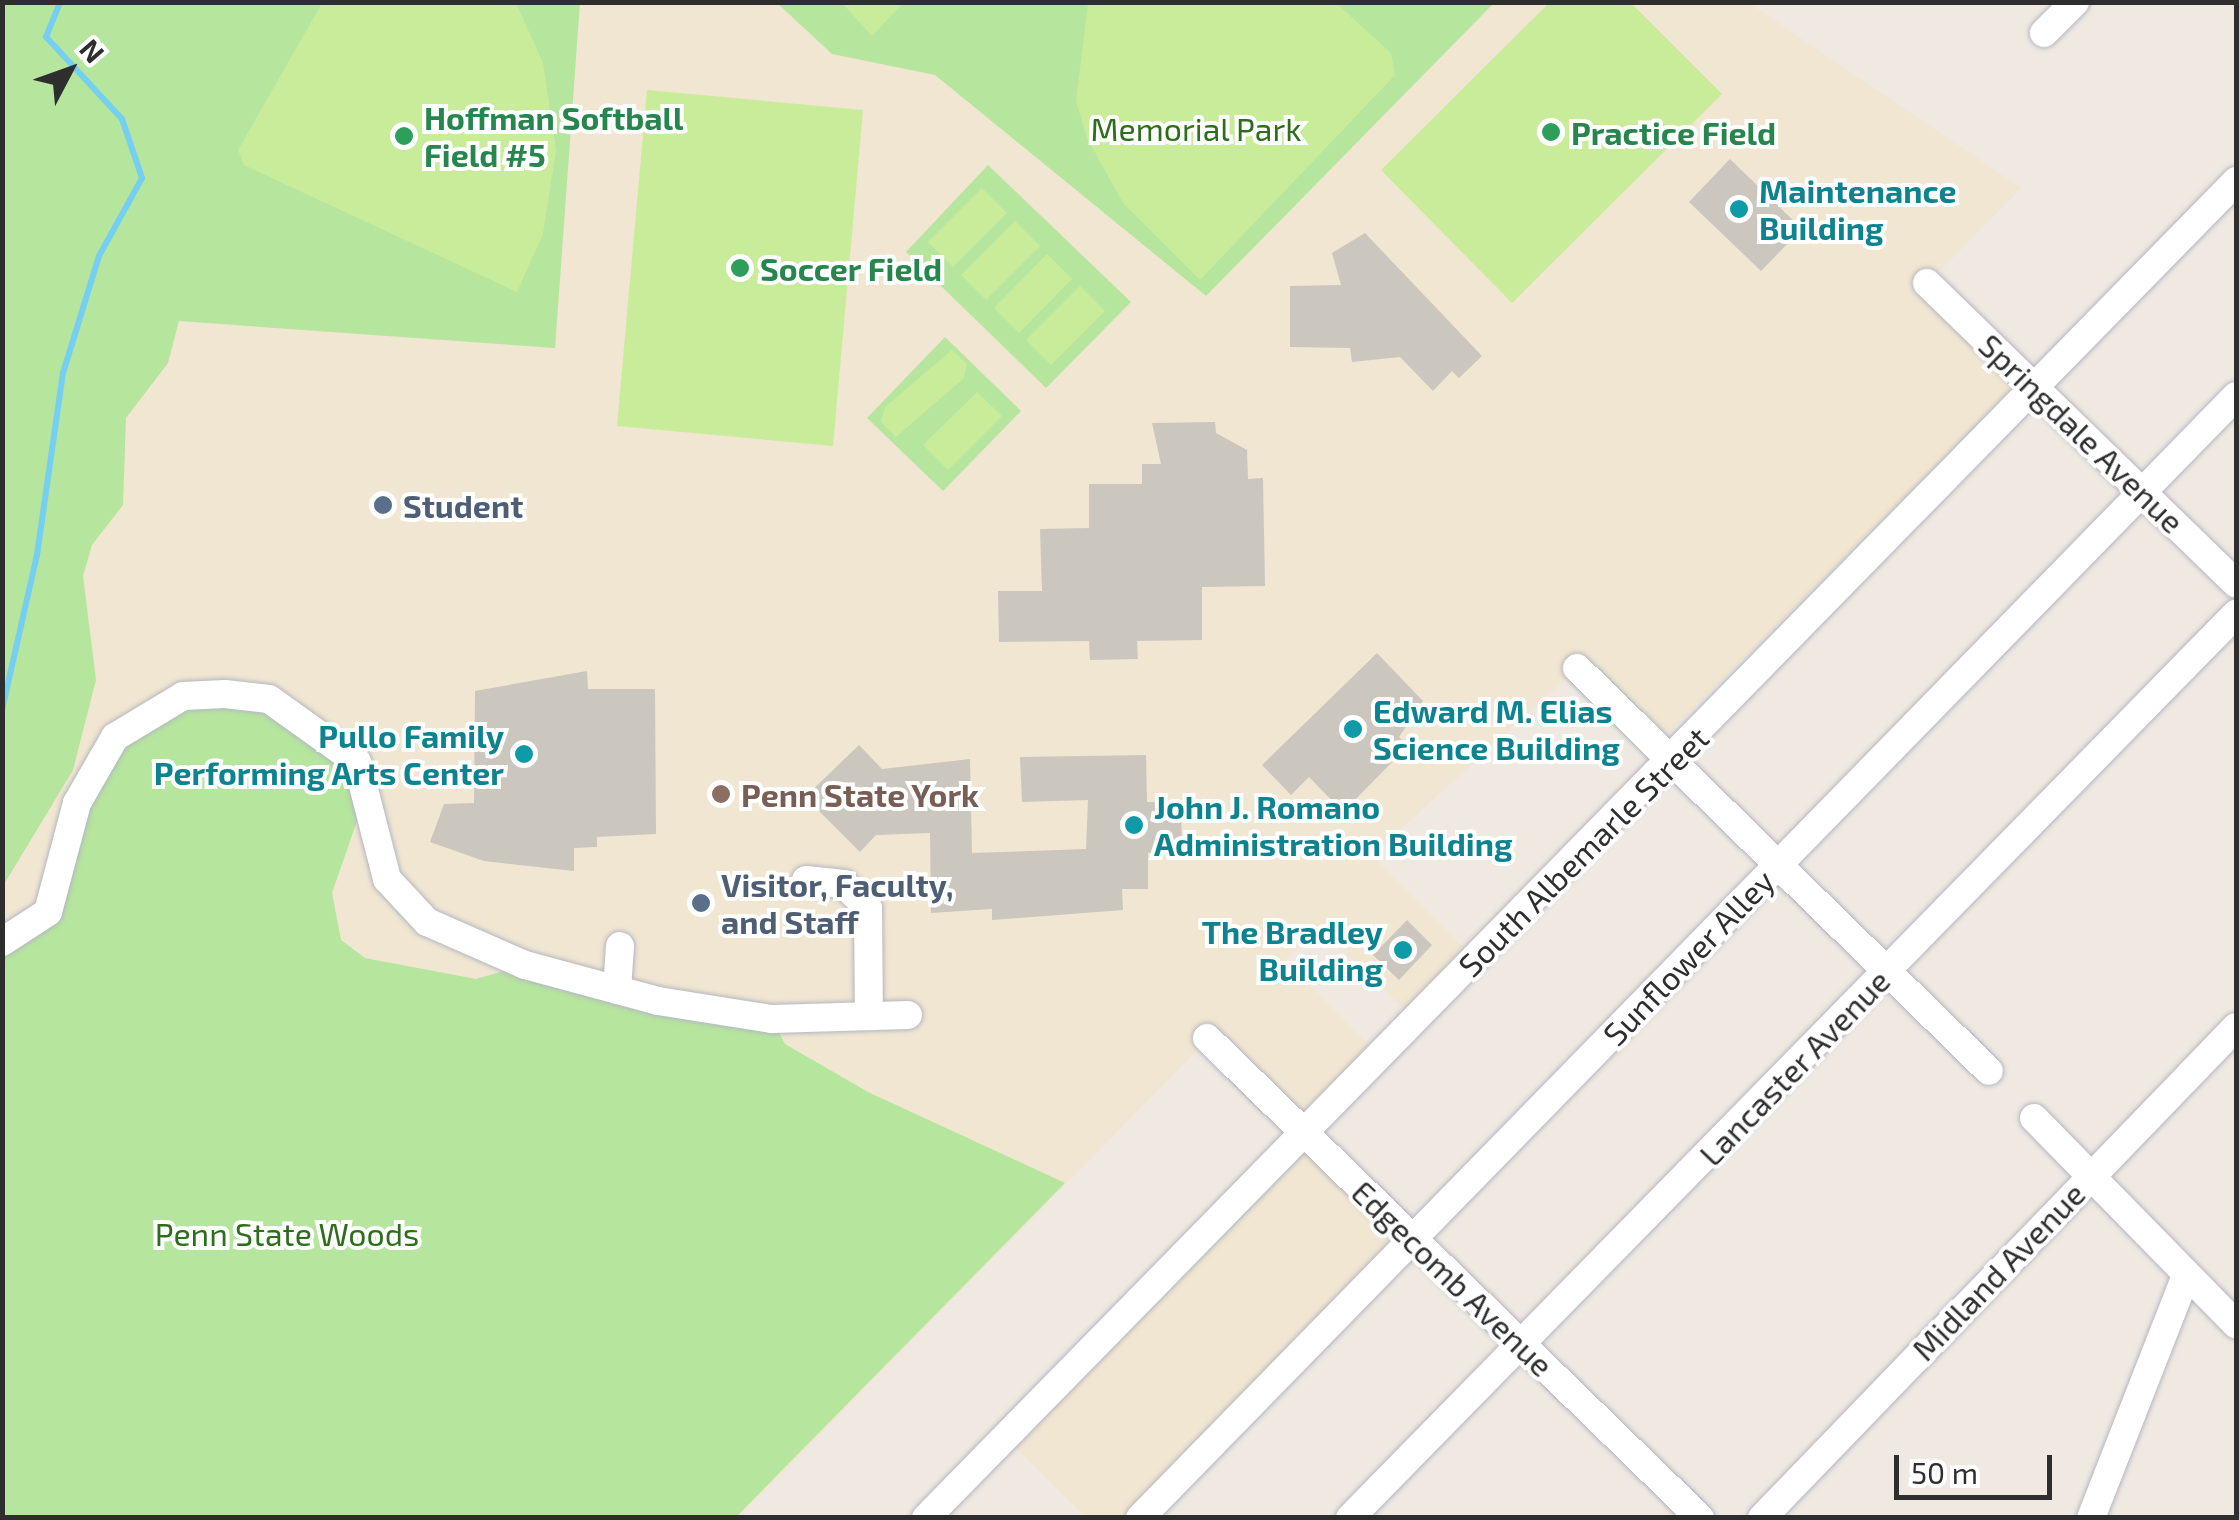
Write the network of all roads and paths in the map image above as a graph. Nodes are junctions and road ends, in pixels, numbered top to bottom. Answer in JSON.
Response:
{"nodes":[{"id":1,"x":2075,"y":2,"type":"edge"},
{"id":2,"x":2044,"y":32,"type":"dead end"},
{"id":3,"x":2236,"y":181,"type":"edge"},
{"id":4,"x":1927,"y":283,"type":"dead end"},
{"id":5,"x":2036,"y":388,"type":"junction"},
{"id":6,"x":2236,"y":396,"type":"edge"},
{"id":7,"x":2143,"y":490,"type":"junction"},
{"id":8,"x":2236,"y":584,"type":"edge"},
{"id":9,"x":2236,"y":614,"type":"edge"},
{"id":10,"x":1577,"y":668,"type":"dead end"},
{"id":11,"x":1671,"y":763,"type":"junction"},
{"id":12,"x":1776,"y":866,"type":"junction"},
{"id":13,"x":806,"y":880,"type":"dead end"},
{"id":14,"x":2,"y":942,"type":"edge"},
{"id":15,"x":620,"y":946,"type":"dead end"},
{"id":16,"x":1883,"y":977,"type":"junction"},
{"id":17,"x":616,"y":990,"type":"junction"},
{"id":18,"x":869,"y":1016,"type":"junction"},
{"id":19,"x":908,"y":1016,"type":"dead end"},
{"id":20,"x":2236,"y":1027,"type":"edge"},
{"id":21,"x":1208,"y":1038,"type":"dead end"},
{"id":22,"x":1989,"y":1071,"type":"dead end"},
{"id":23,"x":2034,"y":1118,"type":"dead end"},
{"id":24,"x":1304,"y":1134,"type":"junction"},
{"id":25,"x":2088,"y":1176,"type":"junction"},
{"id":26,"x":1412,"y":1239,"type":"junction"},
{"id":27,"x":2186,"y":1276,"type":"junction"},
{"id":28,"x":2236,"y":1324,"type":"edge"},
{"id":29,"x":1522,"y":1344,"type":"junction"},
{"id":30,"x":939,"y":1513,"type":"edge"},
{"id":31,"x":1140,"y":1518,"type":"edge"},
{"id":32,"x":1350,"y":1518,"type":"edge"},
{"id":33,"x":1700,"y":1518,"type":"edge"},
{"id":34,"x":1762,"y":1518,"type":"edge"},
{"id":35,"x":2090,"y":1518,"type":"edge"}],
"edges":[{"from":1,"to":2,"type":"street"},
{"from":3,"to":5,"type":"street","name":"South Albemarle Street"},
{"from":4,"to":5,"type":"street","name":"Springdale Avenue"},
{"from":5,"to":7,"type":"street","name":"Springdale Avenue"},
{"from":5,"to":11,"type":"street","name":"South Albemarle Street"},
{"from":6,"to":7,"type":"street","name":"Sunflower Alley"},
{"from":7,"to":8,"type":"street","name":"Springdale Avenue"},
{"from":7,"to":12,"type":"street","name":"Sunflower Alley"},
{"from":9,"to":16,"type":"street","name":"Lancaster Avenue"},
{"from":10,"to":11,"type":"street"},
{"from":11,"to":12,"type":"street"},
{"from":11,"to":24,"type":"street","name":"South Albemarle Street"},
{"from":12,"to":16,"type":"street"},
{"from":12,"to":26,"type":"street","name":"Sunflower Alley"},
{"from":13,"to":18,"type":"street"},
{"from":14,"to":17,"type":"street"},
{"from":15,"to":17,"type":"street"},
{"from":16,"to":22,"type":"street"},
{"from":16,"to":29,"type":"street","name":"Lancaster Avenue"},
{"from":17,"to":18,"type":"street"},
{"from":18,"to":19,"type":"street"},
{"from":20,"to":25,"type":"street","name":"Midland Avenue"},
{"from":21,"to":24,"type":"street","name":"Edgecomb Avenue"},
{"from":23,"to":25,"type":"street"},
{"from":24,"to":26,"type":"street","name":"Edgecomb Avenue"},
{"from":24,"to":30,"type":"street","name":"South Albemarle Street"},
{"from":25,"to":27,"type":"street"},
{"from":25,"to":34,"type":"street","name":"Midland Avenue"},
{"from":26,"to":29,"type":"street","name":"Edgecomb Avenue"},
{"from":26,"to":31,"type":"street","name":"Sunflower Alley"},
{"from":27,"to":28,"type":"street"},
{"from":27,"to":35,"type":"street"},
{"from":29,"to":32,"type":"street","name":"Lancaster Avenue"},
{"from":29,"to":33,"type":"street","name":"Edgecomb Avenue"}]}
